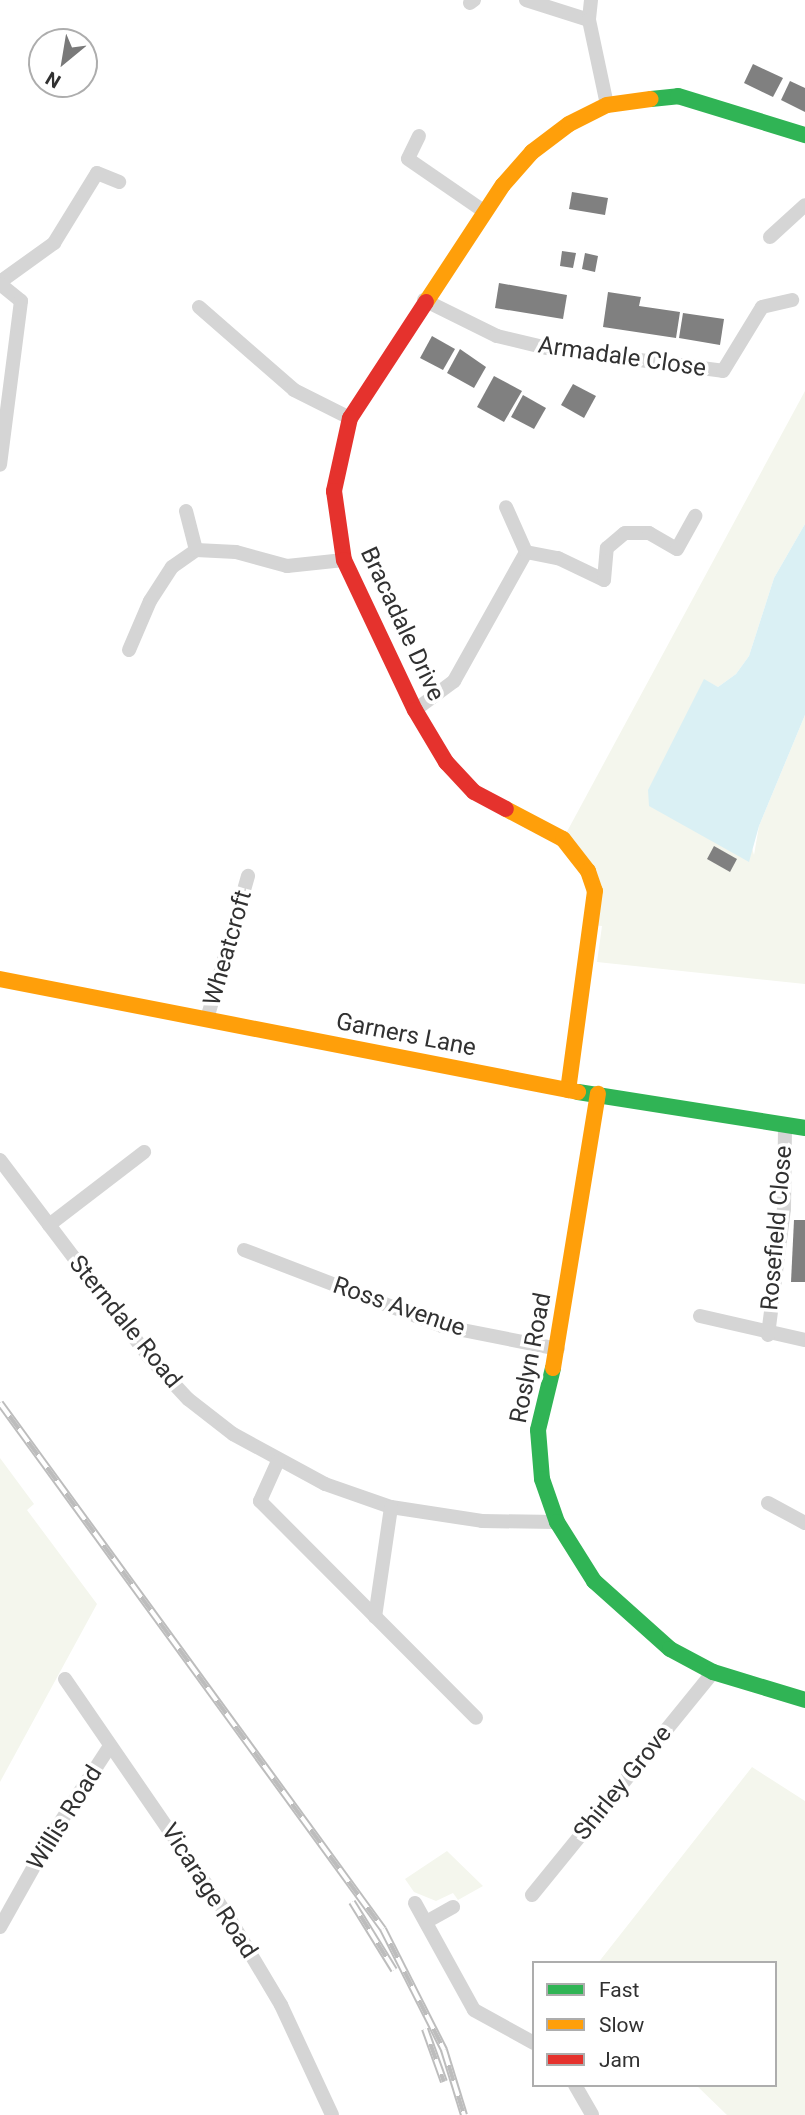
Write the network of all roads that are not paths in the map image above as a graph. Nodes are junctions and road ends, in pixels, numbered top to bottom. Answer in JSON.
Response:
{"nodes":[{"id":1,"x":526,"y":0,"type":"edge"},
{"id":2,"x":591,"y":0,"type":"edge"},
{"id":3,"x":589,"y":20,"type":"junction"},
{"id":4,"x":607,"y":105,"type":"junction"},
{"id":5,"x":805,"y":135,"type":"edge"},
{"id":6,"x":419,"y":136,"type":"dead end"},
{"id":7,"x":119,"y":181,"type":"dead end"},
{"id":8,"x":805,"y":205,"type":"edge"},
{"id":9,"x":485,"y":212,"type":"junction"},
{"id":10,"x":770,"y":237,"type":"dead end"},
{"id":11,"x":0,"y":283,"type":"edge"},
{"id":12,"x":424,"y":300,"type":"junction"},
{"id":13,"x":792,"y":300,"type":"dead end"},
{"id":14,"x":198,"y":307,"type":"dead end"},
{"id":15,"x":350,"y":418,"type":"junction"},
{"id":16,"x":0,"y":465,"type":"edge"},
{"id":17,"x":506,"y":507,"type":"dead end"},
{"id":18,"x":186,"y":511,"type":"dead end"},
{"id":19,"x":695,"y":516,"type":"dead end"},
{"id":20,"x":196,"y":550,"type":"junction"},
{"id":21,"x":526,"y":552,"type":"junction"},
{"id":22,"x":344,"y":560,"type":"junction"},
{"id":23,"x":129,"y":650,"type":"dead end"},
{"id":24,"x":415,"y":710,"type":"junction"},
{"id":25,"x":248,"y":876,"type":"dead end"},
{"id":26,"x":0,"y":979,"type":"edge"},
{"id":27,"x":207,"y":1019,"type":"junction"},
{"id":28,"x":568,"y":1090,"type":"junction"},
{"id":29,"x":598,"y":1094,"type":"junction"},
{"id":30,"x":785,"y":1126,"type":"junction"},
{"id":31,"x":805,"y":1128,"type":"edge"},
{"id":32,"x":144,"y":1152,"type":"dead end"},
{"id":33,"x":0,"y":1160,"type":"edge"},
{"id":34,"x":49,"y":1225,"type":"junction"},
{"id":35,"x":244,"y":1250,"type":"dead end"},
{"id":36,"x":700,"y":1315,"type":"dead end"},
{"id":37,"x":768,"y":1335,"type":"junction"},
{"id":38,"x":805,"y":1340,"type":"edge"},
{"id":39,"x":558,"y":1349,"type":"junction"},
{"id":40,"x":278,"y":1461,"type":"junction"},
{"id":41,"x":768,"y":1503,"type":"dead end"},
{"id":42,"x":391,"y":1507,"type":"junction"},
{"id":43,"x":557,"y":1522,"type":"junction"},
{"id":44,"x":805,"y":1523,"type":"edge"},
{"id":45,"x":375,"y":1617,"type":"junction"},
{"id":46,"x":713,"y":1671,"type":"junction"},
{"id":47,"x":65,"y":1679,"type":"dead end"},
{"id":48,"x":805,"y":1700,"type":"edge"},
{"id":49,"x":476,"y":1718,"type":"dead end"},
{"id":50,"x":110,"y":1746,"type":"junction"},
{"id":51,"x":531,"y":1895,"type":"dead end"},
{"id":52,"x":415,"y":1903,"type":"dead end"},
{"id":53,"x":453,"y":1907,"type":"dead end"},
{"id":54,"x":426,"y":1922,"type":"junction"},
{"id":55,"x":0,"y":1927,"type":"edge"},
{"id":56,"x":532,"y":2042,"type":"edge"},
{"id":57,"x":576,"y":2087,"type":"edge"},
{"id":58,"x":332,"y":2115,"type":"edge"},
{"id":59,"x":592,"y":2115,"type":"edge"}],
"edges":[{"from":1,"to":3,"type":"street"},
{"from":2,"to":3,"type":"street"},
{"from":3,"to":4,"type":"street"},
{"from":4,"to":5,"type":"street","name":"Bracadale Drive"},
{"from":4,"to":9,"type":"street","name":"Bracadale Drive"},
{"from":6,"to":9,"type":"street"},
{"from":7,"to":11,"type":"street"},
{"from":8,"to":10,"type":"street"},
{"from":9,"to":12,"type":"street","name":"Bracadale Drive"},
{"from":11,"to":16,"type":"street"},
{"from":12,"to":13,"type":"street","name":"Armadale Close"},
{"from":12,"to":15,"type":"street","name":"Bracadale Drive"},
{"from":14,"to":15,"type":"street"},
{"from":15,"to":22,"type":"street","name":"Bracadale Drive"},
{"from":17,"to":21,"type":"street"},
{"from":18,"to":20,"type":"street"},
{"from":19,"to":21,"type":"street"},
{"from":20,"to":22,"type":"street"},
{"from":20,"to":23,"type":"street"},
{"from":21,"to":24,"type":"street"},
{"from":22,"to":24,"type":"street","name":"Bracadale Drive"},
{"from":24,"to":28,"type":"street","name":"Bracadale Drive"},
{"from":25,"to":27,"type":"street","name":"Wheatcroft"},
{"from":26,"to":27,"type":"street","name":"Garners Lane"},
{"from":27,"to":28,"type":"street","name":"Garners Lane"},
{"from":28,"to":29,"type":"street","name":"Garners Lane"},
{"from":29,"to":30,"type":"street","name":"Garners Lane"},
{"from":29,"to":39,"type":"street","name":"Roslyn Road"},
{"from":30,"to":31,"type":"street","name":"Garners Lane"},
{"from":30,"to":37,"type":"street","name":"Rosefield Close"},
{"from":32,"to":34,"type":"street"},
{"from":33,"to":34,"type":"street","name":"Sterndale Road"},
{"from":34,"to":40,"type":"street","name":"Sterndale Road"},
{"from":35,"to":39,"type":"street","name":"Ross Avenue"},
{"from":36,"to":37,"type":"street"},
{"from":37,"to":38,"type":"street","name":"Rosefield Close"},
{"from":39,"to":43,"type":"street","name":"Roslyn Road"},
{"from":40,"to":42,"type":"street","name":"Sterndale Road"},
{"from":40,"to":45,"type":"street"},
{"from":41,"to":44,"type":"street"},
{"from":42,"to":43,"type":"street","name":"Sterndale Road"},
{"from":42,"to":45,"type":"street"},
{"from":43,"to":46,"type":"street","name":"Roslyn Road"},
{"from":45,"to":49,"type":"street"},
{"from":46,"to":48,"type":"street","name":"Roslyn Road"},
{"from":46,"to":51,"type":"street","name":"Shirley Grove"},
{"from":47,"to":50,"type":"street","name":"Vicarage Road"},
{"from":50,"to":55,"type":"street","name":"Willis Road"},
{"from":50,"to":58,"type":"street","name":"Vicarage Road"},
{"from":52,"to":54,"type":"street"},
{"from":53,"to":54,"type":"street"},
{"from":54,"to":56,"type":"street"},
{"from":57,"to":59,"type":"street"}]}
